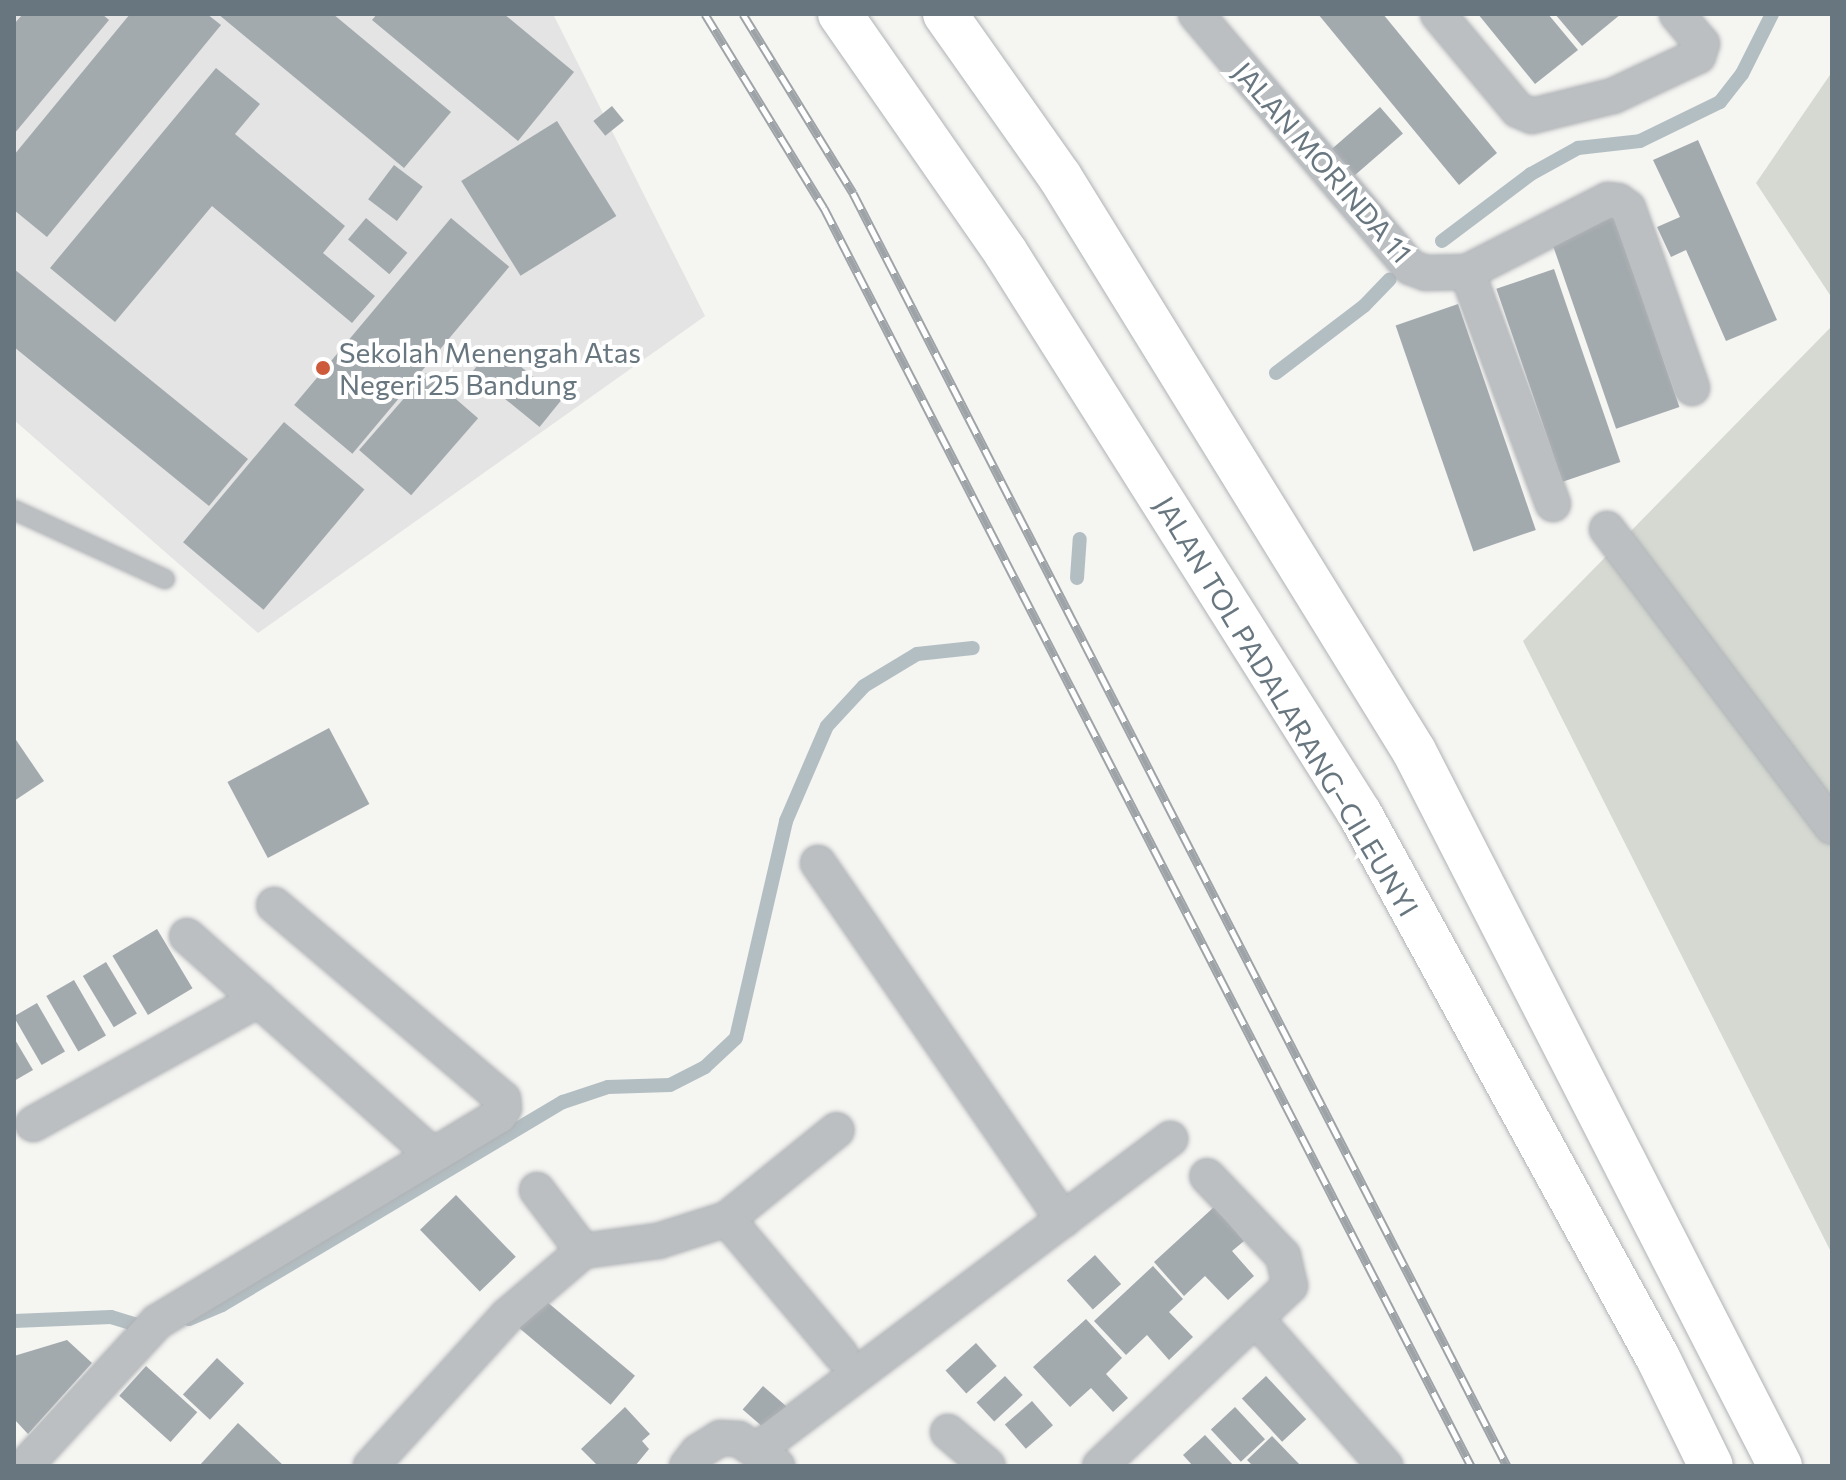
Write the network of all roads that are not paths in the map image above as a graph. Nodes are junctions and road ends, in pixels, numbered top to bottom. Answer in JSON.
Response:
{"nodes":[{"id":1,"x":840,"y":14,"type":"edge"},
{"id":2,"x":945,"y":14,"type":"edge"},
{"id":3,"x":1196,"y":14,"type":"edge"},
{"id":4,"x":1438,"y":14,"type":"edge"},
{"id":5,"x":1677,"y":14,"type":"edge"},
{"id":6,"x":1467,"y":272,"type":"junction"},
{"id":7,"x":1692,"y":388,"type":"dead end"},
{"id":8,"x":1553,"y":504,"type":"dead end"},
{"id":9,"x":14,"y":510,"type":"edge"},
{"id":10,"x":1607,"y":529,"type":"dead end"},
{"id":11,"x":165,"y":579,"type":"dead end"},
{"id":12,"x":1832,"y":827,"type":"edge"},
{"id":13,"x":818,"y":863,"type":"dead end"},
{"id":14,"x":274,"y":905,"type":"dead end"},
{"id":15,"x":187,"y":936,"type":"dead end"},
{"id":16,"x":259,"y":999,"type":"junction"},
{"id":17,"x":33,"y":1124,"type":"dead end"},
{"id":18,"x":837,"y":1130,"type":"dead end"},
{"id":19,"x":1170,"y":1139,"type":"dead end"},
{"id":20,"x":433,"y":1155,"type":"junction"},
{"id":21,"x":1207,"y":1176,"type":"dead end"},
{"id":22,"x":537,"y":1190,"type":"dead end"},
{"id":23,"x":727,"y":1219,"type":"junction"},
{"id":24,"x":1063,"y":1220,"type":"junction"},
{"id":25,"x":583,"y":1251,"type":"junction"},
{"id":26,"x":1256,"y":1319,"type":"junction"},
{"id":27,"x":841,"y":1355,"type":"dead end"},
{"id":28,"x":948,"y":1432,"type":"dead end"},
{"id":29,"x":768,"y":1458,"type":"edge"},
{"id":30,"x":25,"y":1466,"type":"edge"},
{"id":31,"x":371,"y":1466,"type":"edge"},
{"id":32,"x":687,"y":1466,"type":"edge"},
{"id":33,"x":988,"y":1466,"type":"edge"},
{"id":34,"x":1100,"y":1466,"type":"edge"},
{"id":35,"x":1385,"y":1466,"type":"edge"},
{"id":36,"x":1711,"y":1466,"type":"edge"},
{"id":37,"x":1780,"y":1466,"type":"edge"}],
"edges":[{"from":1,"to":36,"type":"highway","name":"JALAN TOL PADALARANG–CILEUNYI"},
{"from":2,"to":37,"type":"highway"},
{"from":3,"to":6,"type":"street","name":"JALAN MORINDA 11"},
{"from":4,"to":5,"type":"street"},
{"from":6,"to":7,"type":"street"},
{"from":6,"to":8,"type":"street"},
{"from":9,"to":11,"type":"lane"},
{"from":10,"to":12,"type":"street"},
{"from":13,"to":24,"type":"street"},
{"from":14,"to":20,"type":"street"},
{"from":15,"to":16,"type":"street"},
{"from":16,"to":17,"type":"street"},
{"from":16,"to":20,"type":"street"},
{"from":18,"to":23,"type":"street"},
{"from":19,"to":24,"type":"street"},
{"from":20,"to":30,"type":"street"},
{"from":21,"to":26,"type":"street"},
{"from":22,"to":25,"type":"street"},
{"from":23,"to":25,"type":"street"},
{"from":23,"to":27,"type":"street"},
{"from":24,"to":29,"type":"street"},
{"from":25,"to":31,"type":"street"},
{"from":26,"to":34,"type":"street"},
{"from":26,"to":35,"type":"street"},
{"from":28,"to":33,"type":"street"},
{"from":29,"to":32,"type":"street"}]}
